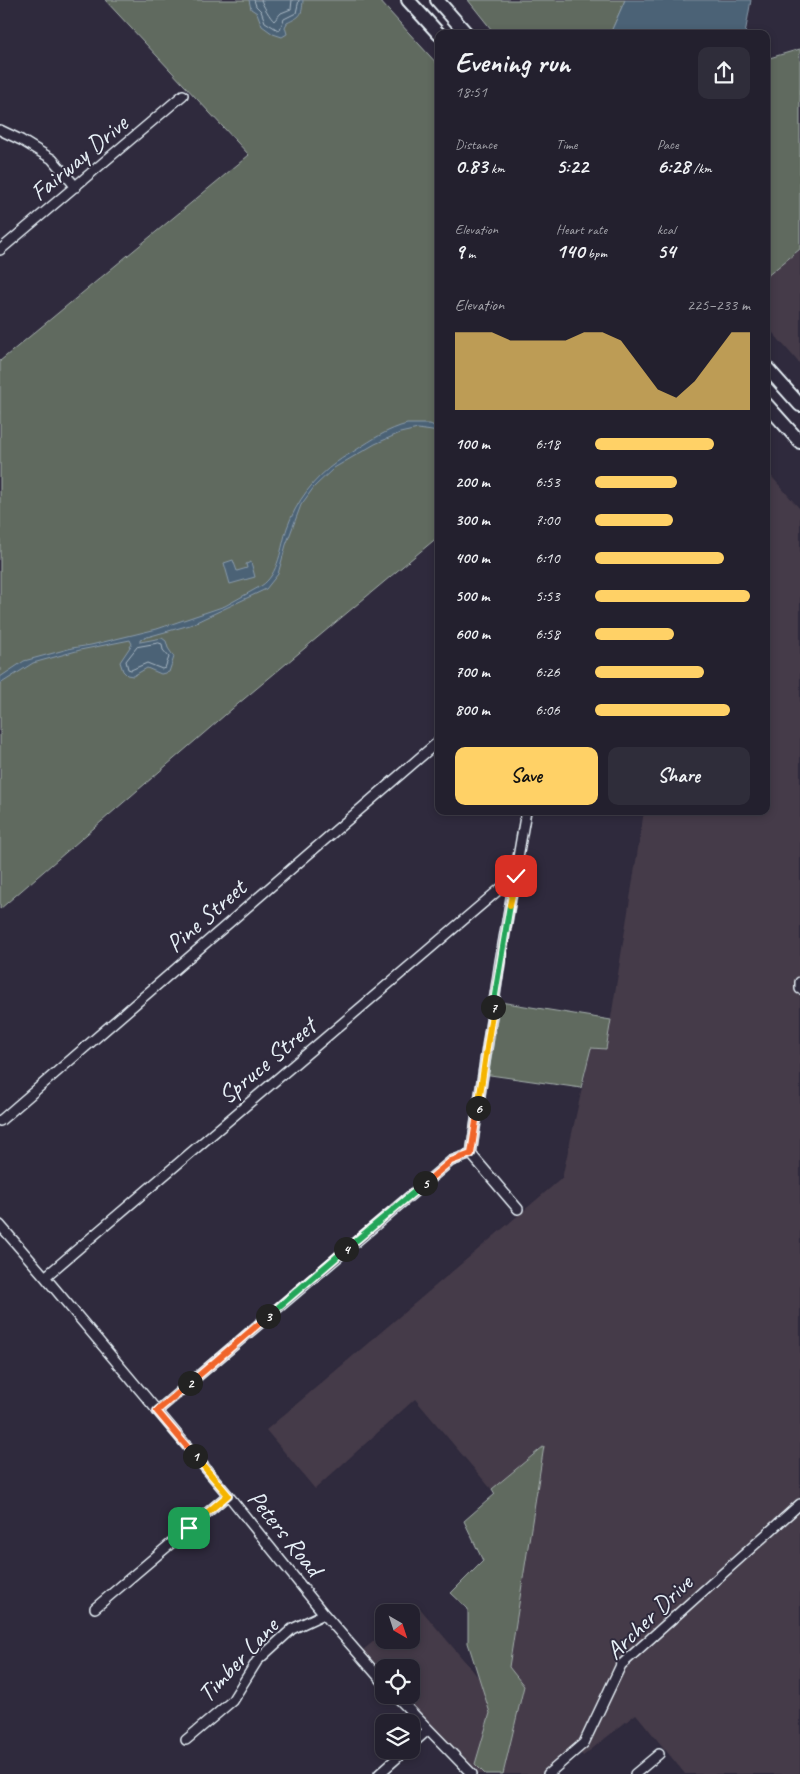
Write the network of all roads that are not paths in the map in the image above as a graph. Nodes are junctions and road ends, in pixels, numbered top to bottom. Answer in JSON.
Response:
{"nodes":[{"id":1,"x":408,"y":0,"type":"edge"},
{"id":2,"x":437,"y":0,"type":"edge"},
{"id":3,"x":435,"y":30,"type":"edge"},
{"id":4,"x":463,"y":30,"type":"edge"},
{"id":5,"x":183,"y":95,"type":"dead end"},
{"id":6,"x":0,"y":130,"type":"edge"},
{"id":7,"x":76,"y":187,"type":"junction"},
{"id":8,"x":0,"y":250,"type":"edge"},
{"id":9,"x":770,"y":371,"type":"edge"},
{"id":10,"x":800,"y":405,"type":"edge"},
{"id":11,"x":770,"y":408,"type":"edge"},
{"id":12,"x":800,"y":442,"type":"edge"},
{"id":13,"x":435,"y":744,"type":"edge"},
{"id":14,"x":525,"y":815,"type":"edge"},
{"id":15,"x":516,"y":876,"type":"junction"},
{"id":16,"x":800,"y":982,"type":"edge"},
{"id":17,"x":800,"y":989,"type":"edge"},
{"id":18,"x":0,"y":1121,"type":"edge"},
{"id":19,"x":471,"y":1154,"type":"junction"},
{"id":20,"x":518,"y":1210,"type":"dead end"},
{"id":21,"x":0,"y":1225,"type":"edge"},
{"id":22,"x":45,"y":1277,"type":"junction"},
{"id":23,"x":157,"y":1411,"type":"junction"},
{"id":24,"x":228,"y":1495,"type":"junction"},
{"id":25,"x":800,"y":1504,"type":"edge"},
{"id":26,"x":95,"y":1608,"type":"dead end"},
{"id":27,"x":324,"y":1614,"type":"junction"},
{"id":28,"x":375,"y":1673,"type":"edge"},
{"id":29,"x":403,"y":1704,"type":"edge"},
{"id":30,"x":428,"y":1730,"type":"junction"},
{"id":31,"x":420,"y":1737,"type":"edge"},
{"id":32,"x":186,"y":1740,"type":"dead end"},
{"id":33,"x":659,"y":1754,"type":"dead end"},
{"id":34,"x":396,"y":1759,"type":"edge"},
{"id":35,"x":379,"y":1774,"type":"edge"},
{"id":36,"x":472,"y":1774,"type":"edge"},
{"id":37,"x":548,"y":1774,"type":"edge"},
{"id":38,"x":635,"y":1774,"type":"edge"}],
"edges":[{"from":1,"to":3,"type":"highway"},
{"from":2,"to":4,"type":"highway"},
{"from":5,"to":7,"type":"street","name":"Fairway Drive"},
{"from":6,"to":7,"type":"street"},
{"from":7,"to":8,"type":"street","name":"Fairway Drive"},
{"from":9,"to":10,"type":"highway"},
{"from":11,"to":12,"type":"highway"},
{"from":13,"to":18,"type":"street","name":"Pine Street"},
{"from":14,"to":15,"type":"street"},
{"from":15,"to":19,"type":"street"},
{"from":15,"to":22,"type":"street","name":"Spruce Street"},
{"from":16,"to":17,"type":"street"},
{"from":19,"to":20,"type":"street"},
{"from":19,"to":23,"type":"street"},
{"from":21,"to":22,"type":"street","name":"Peters Road"},
{"from":22,"to":23,"type":"street","name":"Peters Road"},
{"from":23,"to":24,"type":"street","name":"Peters Road"},
{"from":24,"to":26,"type":"street"},
{"from":24,"to":27,"type":"street","name":"Peters Road"},
{"from":25,"to":37,"type":"street","name":"Archer Drive"},
{"from":27,"to":28,"type":"street","name":"Peters Road"},
{"from":27,"to":32,"type":"street","name":"Timber Lane"},
{"from":29,"to":30,"type":"street"},
{"from":30,"to":31,"type":"street"},
{"from":30,"to":36,"type":"street"},
{"from":33,"to":38,"type":"street"},
{"from":34,"to":35,"type":"street"}]}
